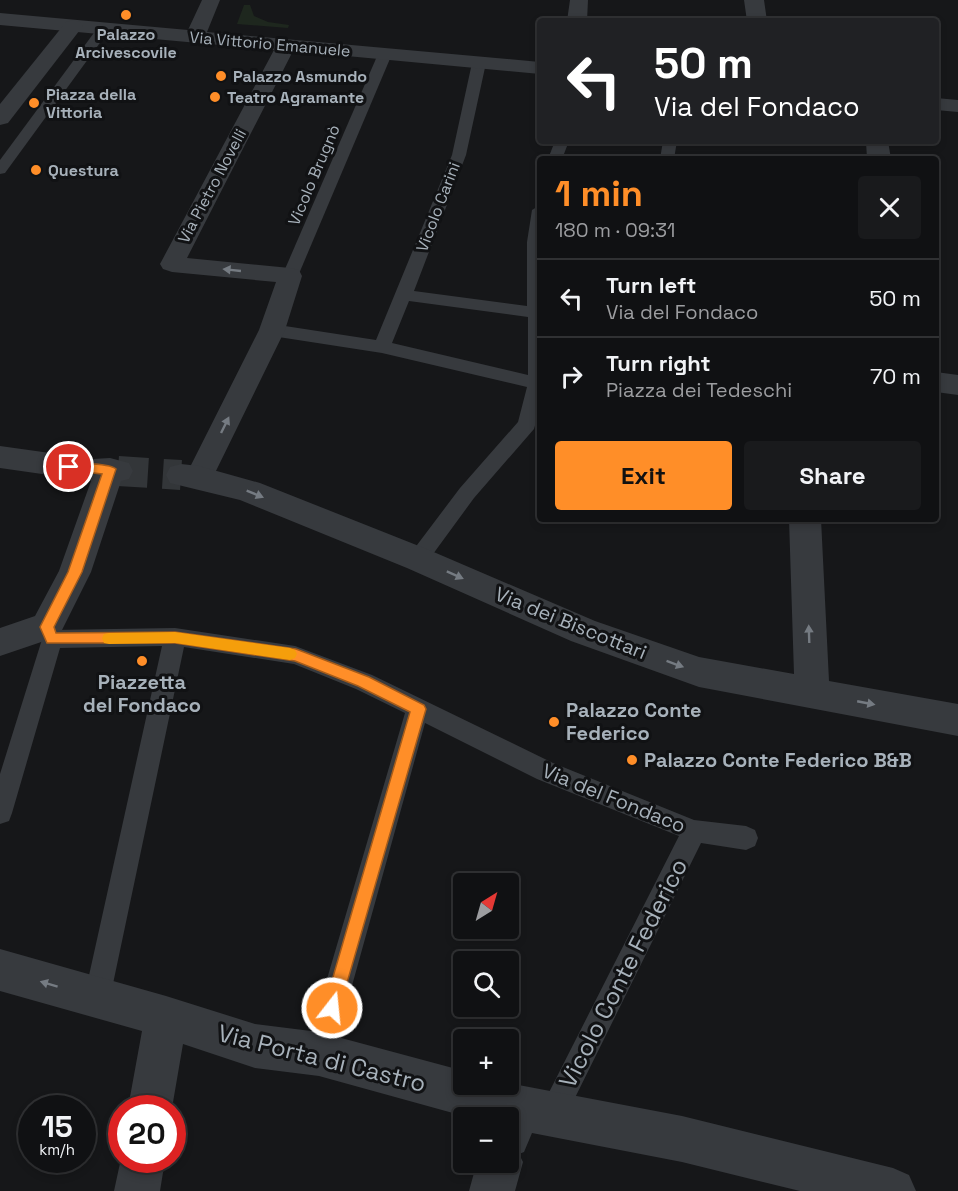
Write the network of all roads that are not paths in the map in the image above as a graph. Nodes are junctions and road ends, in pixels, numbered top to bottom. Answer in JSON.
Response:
{"nodes":[{"id":1,"x":211,"y":0,"type":"edge"},
{"id":2,"x":579,"y":0,"type":"edge"},
{"id":3,"x":753,"y":0,"type":"edge"},
{"id":4,"x":577,"y":18,"type":"edge"},
{"id":5,"x":756,"y":18,"type":"edge"},
{"id":6,"x":0,"y":19,"type":"edge"},
{"id":7,"x":73,"y":26,"type":"junction"},
{"id":8,"x":104,"y":28,"type":"junction"},
{"id":9,"x":195,"y":37,"type":"junction"},
{"id":10,"x":286,"y":45,"type":"junction"},
{"id":11,"x":385,"y":54,"type":"junction"},
{"id":12,"x":479,"y":63,"type":"junction"},
{"id":13,"x":537,"y":68,"type":"edge"},
{"id":14,"x":939,"y":104,"type":"edge"},
{"id":15,"x":958,"y":106,"type":"edge"},
{"id":16,"x":0,"y":118,"type":"edge"},
{"id":17,"x":0,"y":170,"type":"edge"},
{"id":18,"x":537,"y":229,"type":"edge"},
{"id":19,"x":290,"y":276,"type":"junction"},
{"id":20,"x":404,"y":295,"type":"junction"},
{"id":21,"x":536,"y":313,"type":"junction"},
{"id":22,"x":272,"y":330,"type":"junction"},
{"id":23,"x":382,"y":347,"type":"junction"},
{"id":24,"x":939,"y":382,"type":"edge"},
{"id":25,"x":537,"y":383,"type":"junction"},
{"id":26,"x":958,"y":385,"type":"edge"},
{"id":27,"x":0,"y":457,"type":"edge"},
{"id":28,"x":190,"y":476,"type":"joint"},
{"id":29,"x":805,"y":522,"type":"edge"},
{"id":30,"x":418,"y":559,"type":"junction"},
{"id":31,"x":49,"y":633,"type":"junction"},
{"id":32,"x":175,"y":637,"type":"junction"},
{"id":33,"x":0,"y":642,"type":"edge"},
{"id":34,"x":812,"y":693,"type":"junction"},
{"id":35,"x":413,"y":706,"type":"junction"},
{"id":36,"x":958,"y":720,"type":"edge"},
{"id":37,"x":0,"y":813,"type":"edge"},
{"id":38,"x":694,"y":831,"type":"junction"},
{"id":39,"x":746,"y":838,"type":"dead end"},
{"id":40,"x":0,"y":970,"type":"edge"},
{"id":41,"x":97,"y":998,"type":"junction"},
{"id":42,"x":166,"y":1017,"type":"junction"},
{"id":43,"x":319,"y":1054,"type":"junction"},
{"id":44,"x":152,"y":1095,"type":"edge"},
{"id":45,"x":526,"y":1120,"type":"edge"},
{"id":46,"x":139,"y":1173,"type":"edge"},
{"id":47,"x":498,"y":1173,"type":"edge"},
{"id":48,"x":136,"y":1191,"type":"edge"},
{"id":49,"x":492,"y":1191,"type":"edge"},
{"id":50,"x":893,"y":1191,"type":"edge"}],
"edges":[{"from":1,"to":9,"type":"street"},
{"from":2,"to":4,"type":"street"},
{"from":3,"to":5,"type":"street"},
{"from":6,"to":7,"type":"street","name":"Via Vittorio Emanuele"},
{"from":7,"to":8,"type":"street","name":"Via Vittorio Emanuele"},
{"from":7,"to":16,"type":"street"},
{"from":8,"to":9,"type":"street","name":"Via Vittorio Emanuele"},
{"from":8,"to":17,"type":"lane"},
{"from":9,"to":10,"type":"street","name":"Via Vittorio Emanuele"},
{"from":10,"to":11,"type":"street","name":"Via Vittorio Emanuele"},
{"from":19,"to":10,"type":"street","name":"Via Pietro Novelli","one_way":true},
{"from":11,"to":12,"type":"street","name":"Via Vittorio Emanuele"},
{"from":11,"to":19,"type":"lane","name":"Vicolo Brugnò"},
{"from":12,"to":13,"type":"street","name":"Via Vittorio Emanuele"},
{"from":12,"to":20,"type":"lane","name":"Vicolo Carini"},
{"from":14,"to":15,"type":"street"},
{"from":18,"to":21,"type":"lane"},
{"from":19,"to":22,"type":"street"},
{"from":20,"to":21,"type":"lane"},
{"from":20,"to":23,"type":"lane","name":"Vicolo Carini"},
{"from":21,"to":25,"type":"lane"},
{"from":22,"to":23,"type":"lane"},
{"from":28,"to":22,"type":"street","one_way":true},
{"from":23,"to":25,"type":"lane"},
{"from":24,"to":26,"type":"street"},
{"from":25,"to":30,"type":"lane"},
{"from":27,"to":31,"type":"street"},
{"from":28,"to":30,"type":"street","name":"Via dei Biscottari","one_way":true},
{"from":34,"to":29,"type":"street","one_way":true},
{"from":30,"to":34,"type":"street","name":"Via dei Biscottari","one_way":true},
{"from":31,"to":32,"type":"lane"},
{"from":31,"to":33,"type":"street"},
{"from":31,"to":37,"type":"lane"},
{"from":32,"to":35,"type":"lane"},
{"from":32,"to":41,"type":"lane"},
{"from":34,"to":36,"type":"street","name":"Via dei Biscottari","one_way":true},
{"from":35,"to":38,"type":"lane","name":"Via del Fondaco"},
{"from":35,"to":43,"type":"lane"},
{"from":38,"to":39,"type":"lane","name":"Via del Fondaco"},
{"from":38,"to":45,"type":"lane","name":"Vicolo Conte Federico"},
{"from":41,"to":40,"type":"street","name":"Via Porta di Castro","one_way":true},
{"from":41,"to":42,"type":"street","name":"Via Porta di Castro"},
{"from":42,"to":43,"type":"street","name":"Via Porta di Castro"},
{"from":42,"to":44,"type":"street"},
{"from":43,"to":45,"type":"street","name":"Via Porta di Castro"},
{"from":45,"to":50,"type":"street","name":"Via Porta di Castro"},
{"from":46,"to":48,"type":"street"},
{"from":47,"to":49,"type":"street"}]}
